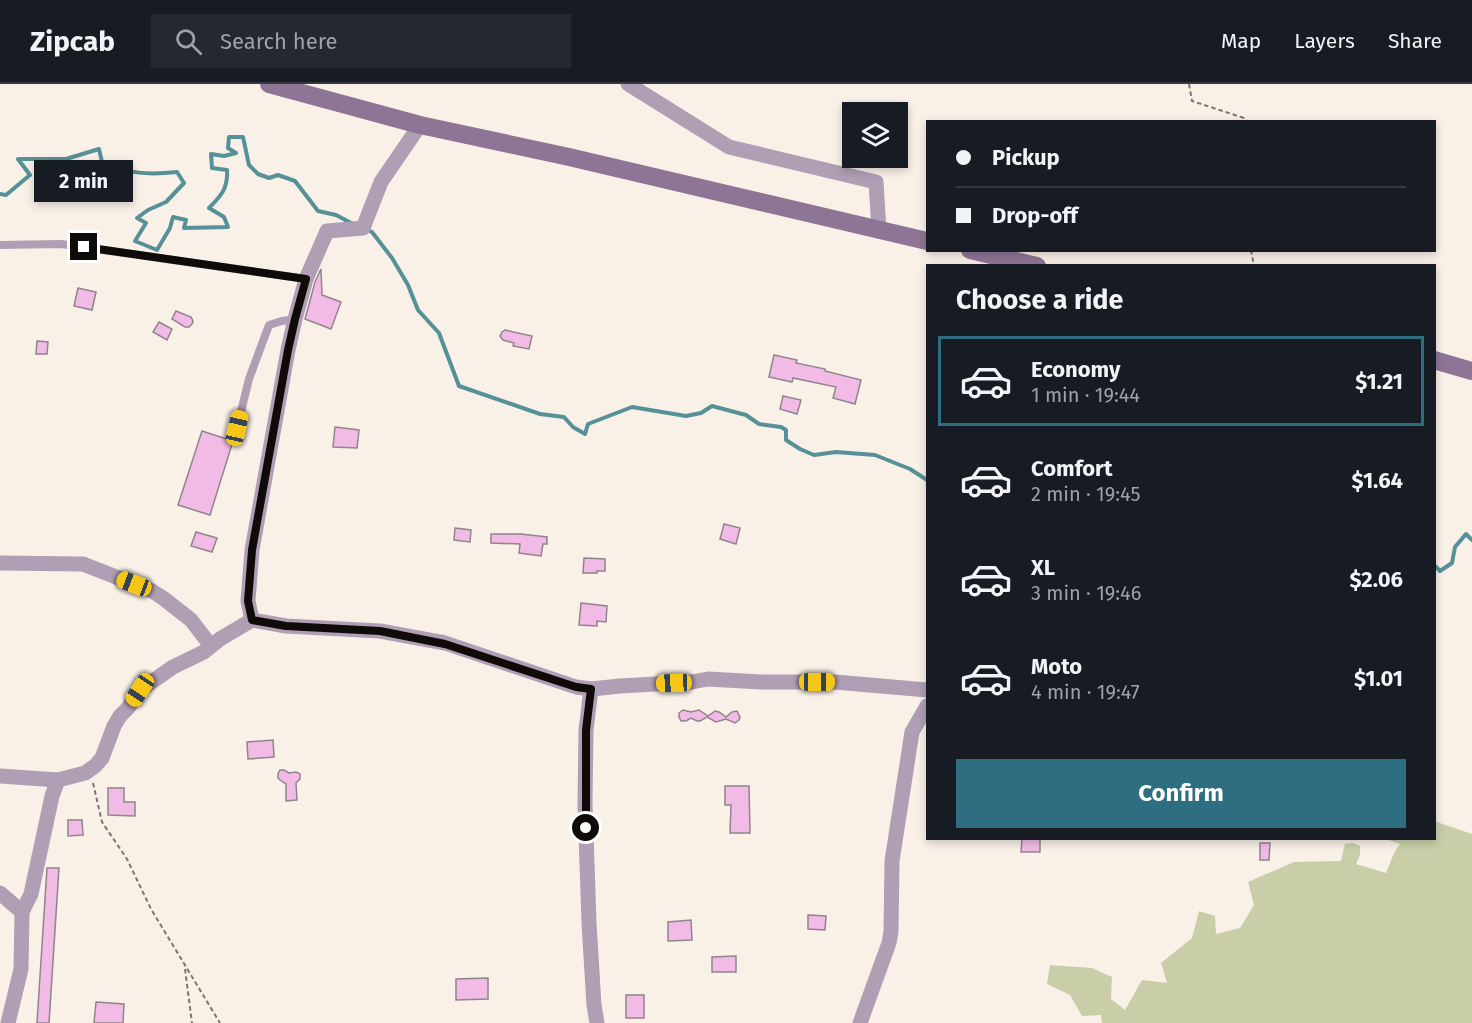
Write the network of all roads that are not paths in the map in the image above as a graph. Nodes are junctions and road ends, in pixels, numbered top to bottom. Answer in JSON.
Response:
{"nodes":[{"id":1,"x":269,"y":84,"type":"edge"},
{"id":2,"x":628,"y":84,"type":"edge"},
{"id":3,"x":420,"y":125,"type":"junction"},
{"id":4,"x":879,"y":231,"type":"junction"},
{"id":5,"x":926,"y":241,"type":"edge"},
{"id":6,"x":0,"y":245,"type":"edge"},
{"id":7,"x":978,"y":252,"type":"edge"},
{"id":8,"x":1029,"y":264,"type":"edge"},
{"id":9,"x":306,"y":279,"type":"junction"},
{"id":10,"x":295,"y":319,"type":"junction"},
{"id":11,"x":1436,"y":361,"type":"edge"},
{"id":12,"x":1472,"y":370,"type":"edge"},
{"id":13,"x":237,"y":428,"type":"dead end"},
{"id":14,"x":0,"y":563,"type":"edge"},
{"id":15,"x":252,"y":620,"type":"junction"},
{"id":16,"x":211,"y":646,"type":"junction"},
{"id":17,"x":591,"y":689,"type":"junction"},
{"id":18,"x":926,"y":690,"type":"edge"},
{"id":19,"x":926,"y":708,"type":"edge"},
{"id":20,"x":0,"y":776,"type":"edge"},
{"id":21,"x":58,"y":780,"type":"junction"},
{"id":22,"x":0,"y":893,"type":"edge"},
{"id":23,"x":22,"y":912,"type":"junction"},
{"id":24,"x":8,"y":1023,"type":"edge"},
{"id":25,"x":597,"y":1023,"type":"edge"},
{"id":26,"x":860,"y":1023,"type":"edge"}],
"edges":[{"from":1,"to":3,"type":"main road"},
{"from":2,"to":4,"type":"street"},
{"from":3,"to":4,"type":"main road"},
{"from":3,"to":9,"type":"street"},
{"from":4,"to":5,"type":"main road"},
{"from":6,"to":9,"type":"lane"},
{"from":7,"to":8,"type":"main road"},
{"from":9,"to":10,"type":"street"},
{"from":10,"to":13,"type":"lane"},
{"from":10,"to":15,"type":"street"},
{"from":11,"to":12,"type":"main road"},
{"from":14,"to":16,"type":"street"},
{"from":15,"to":16,"type":"street"},
{"from":15,"to":17,"type":"street"},
{"from":16,"to":21,"type":"street"},
{"from":17,"to":18,"type":"street"},
{"from":17,"to":25,"type":"street"},
{"from":19,"to":26,"type":"street"},
{"from":20,"to":21,"type":"street"},
{"from":21,"to":23,"type":"street"},
{"from":22,"to":23,"type":"street"},
{"from":23,"to":24,"type":"street"}]}
